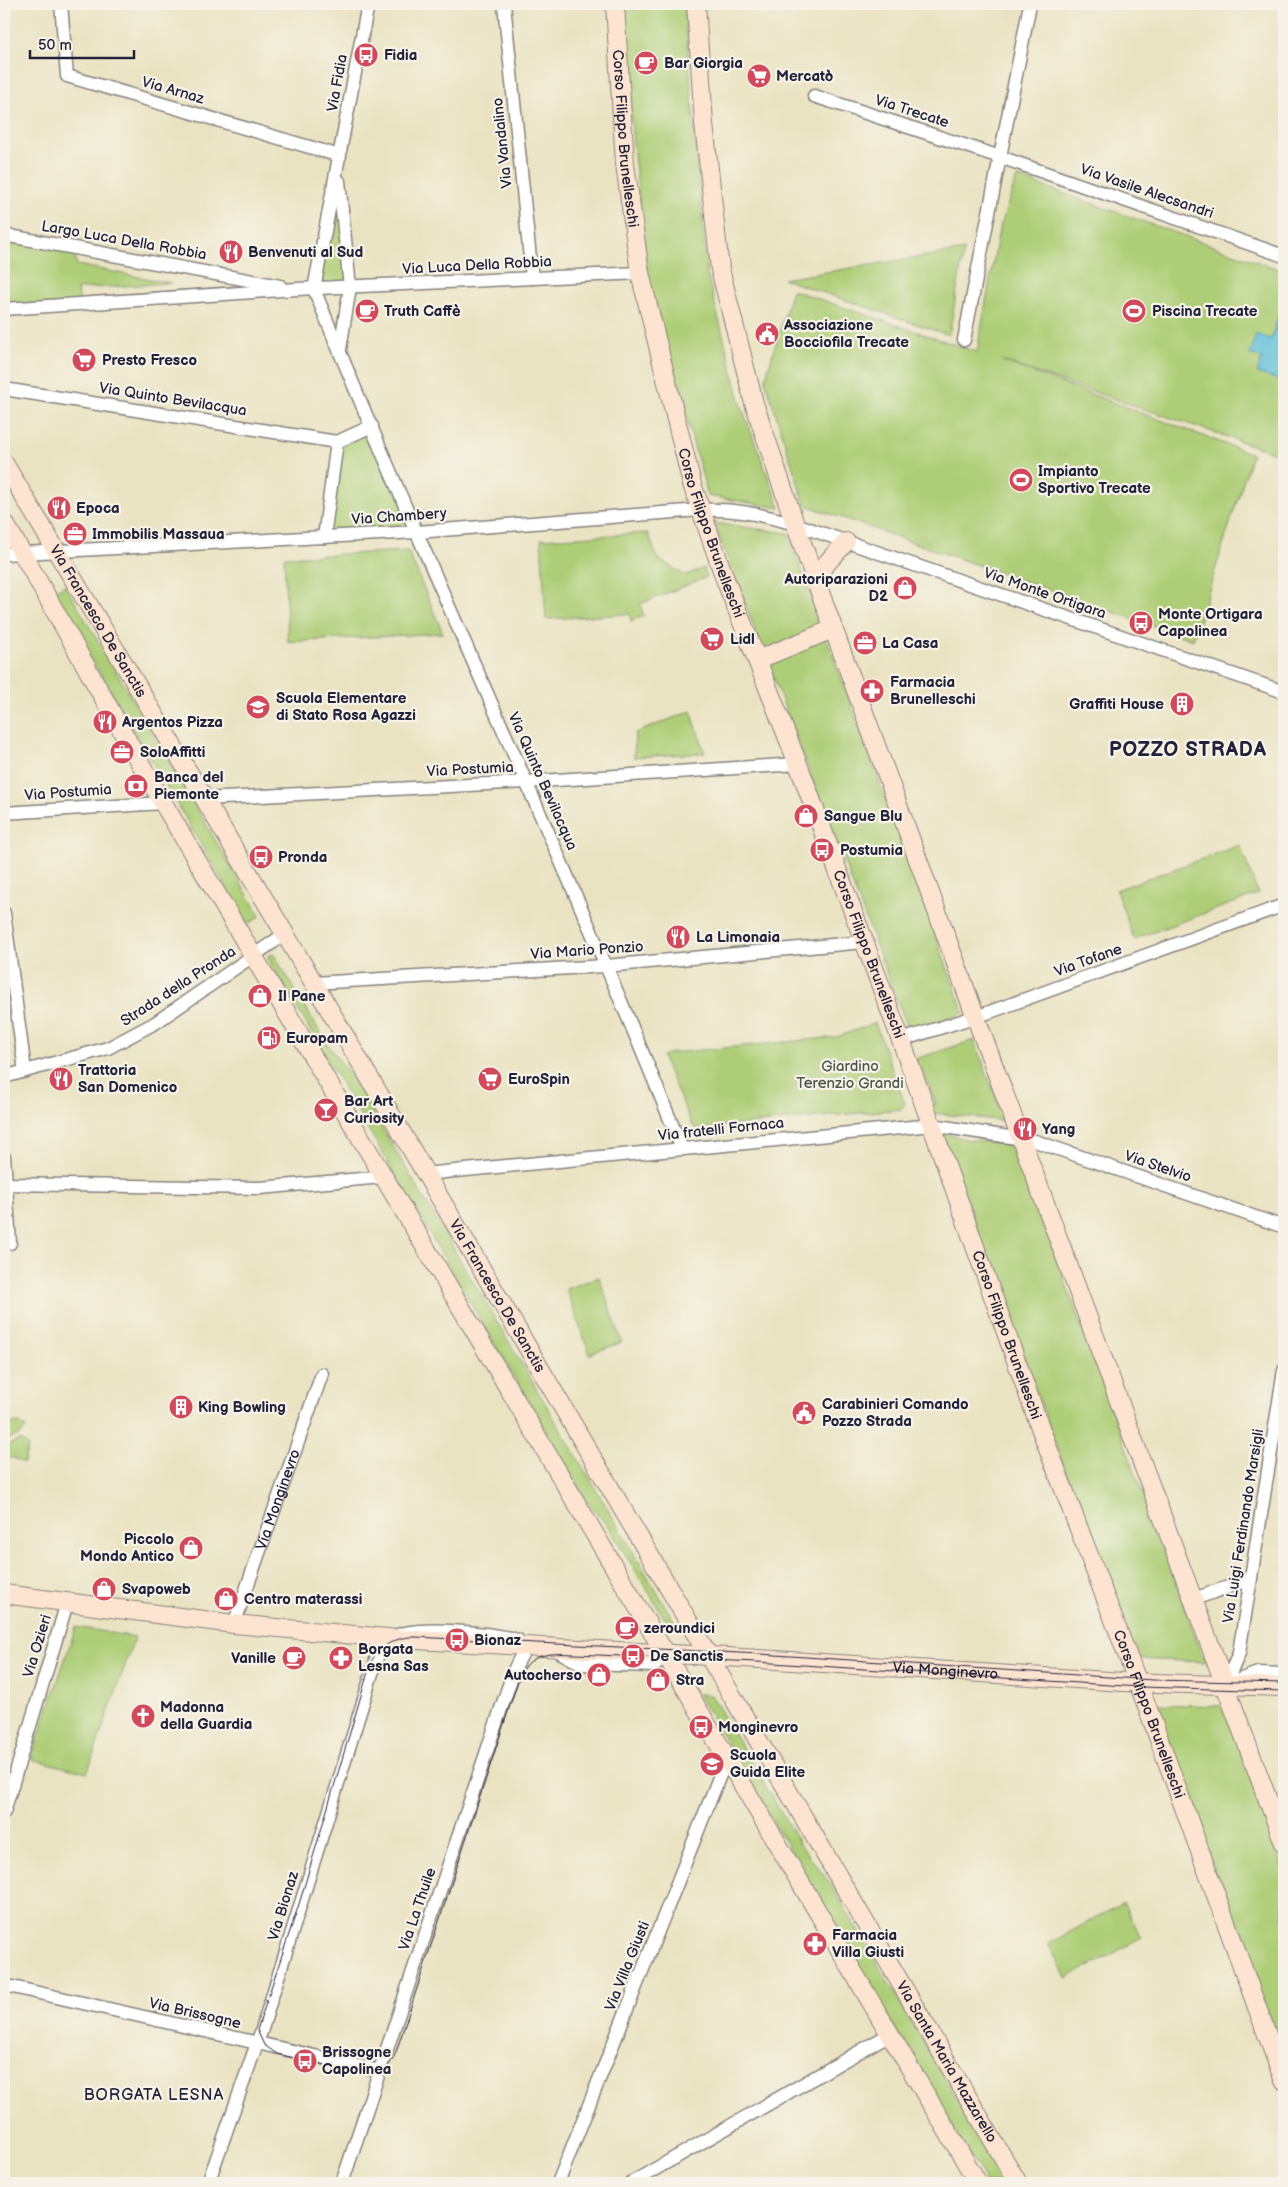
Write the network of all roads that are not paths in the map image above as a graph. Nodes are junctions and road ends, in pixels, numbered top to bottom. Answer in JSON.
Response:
{"nodes":[{"id":1,"x":62,"y":4,"type":"edge"},
{"id":2,"x":368,"y":4,"type":"edge"},
{"id":3,"x":504,"y":4,"type":"edge"},
{"id":4,"x":615,"y":4,"type":"edge"},
{"id":5,"x":696,"y":4,"type":"edge"},
{"id":6,"x":1030,"y":4,"type":"edge"},
{"id":7,"x":814,"y":96,"type":"dead end"},
{"id":8,"x":1000,"y":157,"type":"junction"},
{"id":9,"x":339,"y":162,"type":"junction"},
{"id":10,"x":4,"y":235,"type":"edge"},
{"id":11,"x":1284,"y":256,"type":"edge"},
{"id":12,"x":640,"y":273,"type":"junction"},
{"id":13,"x":532,"y":278,"type":"junction"},
{"id":14,"x":350,"y":287,"type":"junction"},
{"id":15,"x":297,"y":289,"type":"junction"},
{"id":16,"x":314,"y":289,"type":"junction"},
{"id":17,"x":4,"y":309,"type":"edge"},
{"id":18,"x":964,"y":340,"type":"dead end"},
{"id":19,"x":340,"y":349,"type":"junction"},
{"id":20,"x":4,"y":389,"type":"edge"},
{"id":21,"x":372,"y":426,"type":"junction"},
{"id":22,"x":337,"y":442,"type":"junction"},
{"id":23,"x":4,"y":463,"type":"edge"},
{"id":24,"x":700,"y":510,"type":"junction"},
{"id":25,"x":4,"y":522,"type":"edge"},
{"id":26,"x":795,"y":524,"type":"junction"},
{"id":27,"x":417,"y":532,"type":"junction"},
{"id":28,"x":324,"y":537,"type":"junction"},
{"id":29,"x":846,"y":542,"type":"junction"},
{"id":30,"x":57,"y":551,"type":"junction"},
{"id":31,"x":22,"y":552,"type":"junction"},
{"id":32,"x":4,"y":554,"type":"edge"},
{"id":33,"x":814,"y":577,"type":"junction"},
{"id":34,"x":834,"y":629,"type":"junction"},
{"id":35,"x":757,"y":660,"type":"junction"},
{"id":36,"x":1284,"y":692,"type":"edge"},
{"id":37,"x":798,"y":764,"type":"junction"},
{"id":38,"x":526,"y":782,"type":"junction"},
{"id":39,"x":204,"y":799,"type":"junction"},
{"id":40,"x":163,"y":803,"type":"junction"},
{"id":41,"x":4,"y":812,"type":"edge"},
{"id":42,"x":1284,"y":905,"type":"edge"},
{"id":43,"x":4,"y":913,"type":"edge"},
{"id":44,"x":285,"y":934,"type":"junction"},
{"id":45,"x":864,"y":942,"type":"junction"},
{"id":46,"x":255,"y":955,"type":"junction"},
{"id":47,"x":606,"y":966,"type":"junction"},
{"id":48,"x":313,"y":983,"type":"junction"},
{"id":49,"x":976,"y":1018,"type":"junction"},
{"id":50,"x":901,"y":1040,"type":"junction"},
{"id":51,"x":25,"y":1071,"type":"junction"},
{"id":52,"x":4,"y":1077,"type":"edge"},
{"id":53,"x":932,"y":1125,"type":"junction"},
{"id":54,"x":1020,"y":1137,"type":"junction"},
{"id":55,"x":682,"y":1149,"type":"junction"},
{"id":56,"x":4,"y":1157,"type":"edge"},
{"id":57,"x":424,"y":1174,"type":"junction"},
{"id":58,"x":382,"y":1177,"type":"junction"},
{"id":59,"x":5,"y":1184,"type":"junction"},
{"id":60,"x":1284,"y":1227,"type":"edge"},
{"id":61,"x":10,"y":1243,"type":"dead end"},
{"id":62,"x":1284,"y":1370,"type":"edge"},
{"id":63,"x":322,"y":1374,"type":"dead end"},
{"id":64,"x":1251,"y":1579,"type":"junction"},
{"id":65,"x":4,"y":1594,"type":"edge"},
{"id":66,"x":1194,"y":1599,"type":"junction"},
{"id":67,"x":67,"y":1603,"type":"junction"},
{"id":68,"x":234,"y":1624,"type":"junction"},
{"id":69,"x":390,"y":1639,"type":"junction"},
{"id":70,"x":526,"y":1646,"type":"junction"},
{"id":71,"x":551,"y":1648,"type":"junction"},
{"id":72,"x":665,"y":1654,"type":"junction"},
{"id":73,"x":709,"y":1656,"type":"junction"},
{"id":74,"x":1284,"y":1674,"type":"edge"},
{"id":75,"x":1138,"y":1683,"type":"junction"},
{"id":76,"x":1226,"y":1684,"type":"junction"},
{"id":77,"x":1284,"y":1687,"type":"edge"},
{"id":78,"x":729,"y":1763,"type":"junction"},
{"id":79,"x":4,"y":1812,"type":"edge"},
{"id":80,"x":1284,"y":1843,"type":"edge"},
{"id":81,"x":4,"y":1985,"type":"edge"},
{"id":82,"x":890,"y":2034,"type":"junction"},
{"id":83,"x":256,"y":2043,"type":"junction"},
{"id":84,"x":380,"y":2071,"type":"junction"},
{"id":85,"x":1284,"y":2081,"type":"edge"},
{"id":86,"x":208,"y":2183,"type":"edge"},
{"id":87,"x":342,"y":2183,"type":"edge"},
{"id":88,"x":558,"y":2183,"type":"edge"},
{"id":89,"x":631,"y":2183,"type":"edge"},
{"id":90,"x":978,"y":2183,"type":"edge"},
{"id":91,"x":1018,"y":2183,"type":"edge"}],
"edges":[{"from":1,"to":9,"type":"street","name":"Via Arnaz"},
{"from":2,"to":9,"type":"street","name":"Via Fidia"},
{"from":3,"to":13,"type":"street","name":"Via Vandalino"},
{"from":4,"to":12,"type":"street","name":"Corso Filippo Brunelleschi"},
{"from":5,"to":26,"type":"street"},
{"from":6,"to":8,"type":"street"},
{"from":7,"to":8,"type":"street","name":"Via Trecate"},
{"from":8,"to":11,"type":"street","name":"Via Vasile Alecsandri"},
{"from":8,"to":18,"type":"street"},
{"from":9,"to":14,"type":"street","name":"Via Fidia"},
{"from":9,"to":16,"type":"street","name":"Via Fidia"},
{"from":10,"to":15,"type":"street","name":"Largo Luca Della Robbia"},
{"from":12,"to":13,"type":"street","name":"Via Luca Della Robbia"},
{"from":12,"to":24,"type":"street","name":"Corso Filippo Brunelleschi"},
{"from":13,"to":14,"type":"street","name":"Via Luca Della Robbia"},
{"from":14,"to":16,"type":"street","name":"Via Luca Della Robbia"},
{"from":14,"to":19,"type":"street"},
{"from":15,"to":16,"type":"street","name":"Largo Luca Della Robbia"},
{"from":15,"to":17,"type":"street","name":"Largo Luca Della Robbia"},
{"from":16,"to":19,"type":"street","name":"Via Quinto Bevilacqua"},
{"from":19,"to":21,"type":"street","name":"Via Quinto Bevilacqua"},
{"from":20,"to":22,"type":"street","name":"Via Quinto Bevilacqua"},
{"from":21,"to":22,"type":"street"},
{"from":21,"to":27,"type":"street","name":"Via Quinto Bevilacqua"},
{"from":22,"to":28,"type":"street"},
{"from":23,"to":30,"type":"street","name":"Via Francesco De Sanctis"},
{"from":24,"to":26,"type":"street","name":"Via Chambery"},
{"from":24,"to":27,"type":"street","name":"Via Chambery"},
{"from":24,"to":35,"type":"street","name":"Corso Filippo Brunelleschi"},
{"from":25,"to":31,"type":"street","name":"Via Francesco De Sanctis"},
{"from":26,"to":29,"type":"street","name":"Via Monte Ortigara"},
{"from":26,"to":33,"type":"street"},
{"from":27,"to":28,"type":"street","name":"Via Chambery"},
{"from":27,"to":38,"type":"street","name":"Via Quinto Bevilacqua"},
{"from":28,"to":30,"type":"street","name":"Via Chambery"},
{"from":29,"to":33,"type":"street"},
{"from":29,"to":36,"type":"street","name":"Via Monte Ortigara"},
{"from":30,"to":31,"type":"street","name":"Via Chambery"},
{"from":30,"to":39,"type":"street","name":"Via Francesco De Sanctis"},
{"from":31,"to":32,"type":"street","name":"Via Chambery"},
{"from":31,"to":40,"type":"street","name":"Via Francesco De Sanctis"},
{"from":33,"to":34,"type":"street"},
{"from":34,"to":35,"type":"street"},
{"from":34,"to":49,"type":"street"},
{"from":35,"to":37,"type":"street","name":"Corso Filippo Brunelleschi"},
{"from":37,"to":38,"type":"street","name":"Via Postumia"},
{"from":37,"to":45,"type":"street","name":"Corso Filippo Brunelleschi"},
{"from":38,"to":39,"type":"street","name":"Via Postumia"},
{"from":38,"to":47,"type":"street","name":"Via Quinto Bevilacqua"},
{"from":39,"to":44,"type":"street","name":"Via Francesco De Sanctis"},
{"from":40,"to":41,"type":"street","name":"Via Postumia"},
{"from":40,"to":46,"type":"street","name":"Via Francesco De Sanctis"},
{"from":42,"to":49,"type":"street","name":"Via Tofane"},
{"from":43,"to":51,"type":"street"},
{"from":44,"to":46,"type":"street"},
{"from":44,"to":48,"type":"street","name":"Via Francesco De Sanctis"},
{"from":45,"to":47,"type":"street","name":"Via Mario Ponzio"},
{"from":45,"to":50,"type":"street","name":"Corso Filippo Brunelleschi"},
{"from":46,"to":51,"type":"street","name":"Strada della Pronda"},
{"from":46,"to":58,"type":"street","name":"Via Francesco De Sanctis"},
{"from":47,"to":48,"type":"street","name":"Via Mario Ponzio"},
{"from":47,"to":55,"type":"street","name":"Via Quinto Bevilacqua"},
{"from":48,"to":57,"type":"street","name":"Via Francesco De Sanctis"},
{"from":49,"to":50,"type":"street","name":"Via Tofane"},
{"from":49,"to":54,"type":"street"},
{"from":50,"to":53,"type":"street","name":"Corso Filippo Brunelleschi"},
{"from":51,"to":52,"type":"street","name":"Strada della Pronda"},
{"from":53,"to":54,"type":"street","name":"Via fratelli Fornaca"},
{"from":53,"to":55,"type":"street","name":"Via fratelli Fornaca"},
{"from":53,"to":75,"type":"street","name":"Corso Filippo Brunelleschi"},
{"from":54,"to":60,"type":"street","name":"Via Stelvio"},
{"from":54,"to":66,"type":"street"},
{"from":55,"to":57,"type":"street","name":"Via fratelli Fornaca"},
{"from":56,"to":59,"type":"street"},
{"from":57,"to":73,"type":"street","name":"Via Francesco De Sanctis"},
{"from":58,"to":59,"type":"street"},
{"from":58,"to":72,"type":"street","name":"Via Francesco De Sanctis"},
{"from":59,"to":61,"type":"street"},
{"from":62,"to":64,"type":"street","name":"Via Luigi Ferdinando Marsigli"},
{"from":63,"to":68,"type":"street","name":"Via Monginevro"},
{"from":64,"to":66,"type":"street"},
{"from":64,"to":76,"type":"street","name":"Via Luigi Ferdinando Marsigli"},
{"from":65,"to":67,"type":"street","name":"Via Monginevro"},
{"from":66,"to":76,"type":"street"},
{"from":67,"to":68,"type":"street","name":"Via Monginevro"},
{"from":67,"to":79,"type":"street","name":"Via Ozieri"},
{"from":68,"to":69,"type":"street","name":"Via Monginevro"},
{"from":69,"to":70,"type":"street","name":"Via Monginevro"},
{"from":69,"to":71,"type":"street","name":"Via Monginevro"},
{"from":69,"to":83,"type":"street","name":"Via Bionaz"},
{"from":70,"to":71,"type":"street","name":"Via Monginevro"},
{"from":70,"to":84,"type":"street","name":"Via La Thuile"},
{"from":71,"to":72,"type":"street","name":"Via Monginevro"},
{"from":72,"to":73,"type":"street","name":"Via Monginevro"},
{"from":72,"to":78,"type":"street"},
{"from":73,"to":75,"type":"street","name":"Via Monginevro"},
{"from":73,"to":91,"type":"street","name":"Via Santa Maria Mazzarello"},
{"from":74,"to":76,"type":"street","name":"Via Monginevro"},
{"from":75,"to":76,"type":"street","name":"Via Monginevro"},
{"from":75,"to":85,"type":"street","name":"Corso Filippo Brunelleschi"},
{"from":76,"to":77,"type":"street","name":"Via Monginevro"},
{"from":76,"to":80,"type":"street"},
{"from":78,"to":82,"type":"street"},
{"from":78,"to":88,"type":"street","name":"Via Villa Giusti"},
{"from":81,"to":83,"type":"street","name":"Via Brissogne"},
{"from":82,"to":89,"type":"street"},
{"from":82,"to":90,"type":"street"},
{"from":83,"to":84,"type":"street","name":"Via Brissogne"},
{"from":83,"to":86,"type":"street","name":"Via Bionaz"},
{"from":84,"to":87,"type":"street","name":"Via La Thuile"}]}
